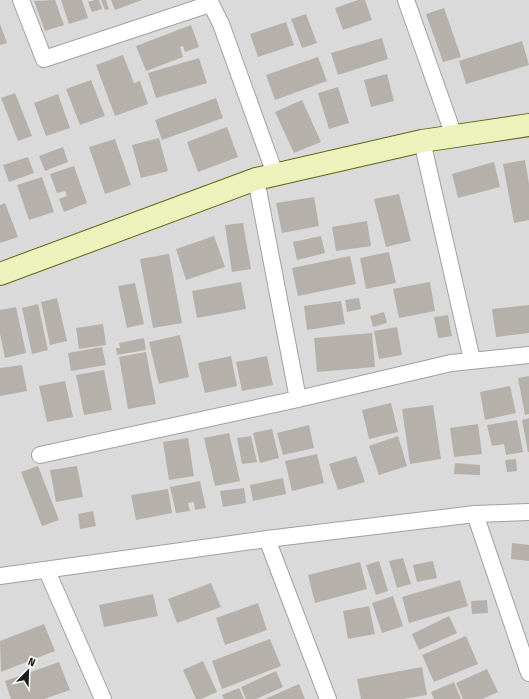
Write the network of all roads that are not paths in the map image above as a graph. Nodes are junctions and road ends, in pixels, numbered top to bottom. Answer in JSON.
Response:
{"nodes":[{"id":1,"x":21,"y":0,"type":"edge"},
{"id":2,"x":406,"y":0,"type":"edge"},
{"id":3,"x":210,"y":2,"type":"edge"},
{"id":4,"x":529,"y":125,"type":"edge"},
{"id":5,"x":454,"y":136,"type":"junction"},
{"id":6,"x":422,"y":141,"type":"junction"},
{"id":7,"x":265,"y":176,"type":"junction"},
{"id":8,"x":0,"y":274,"type":"edge"},
{"id":9,"x":529,"y":355,"type":"edge"},
{"id":10,"x":472,"y":360,"type":"junction"},
{"id":11,"x":298,"y":399,"type":"junction"},
{"id":12,"x":40,"y":454,"type":"dead end"},
{"id":13,"x":529,"y":512,"type":"edge"},
{"id":14,"x":475,"y":514,"type":"junction"},
{"id":15,"x":267,"y":539,"type":"junction"},
{"id":16,"x":47,"y":571,"type":"junction"},
{"id":17,"x":0,"y":576,"type":"edge"},
{"id":18,"x":529,"y":673,"type":"edge"},
{"id":19,"x":103,"y":699,"type":"edge"},
{"id":20,"x":328,"y":699,"type":"edge"}],
"edges":[{"from":1,"to":3,"type":"street"},
{"from":2,"to":5,"type":"street"},
{"from":3,"to":7,"type":"street"},
{"from":4,"to":5,"type":"street"},
{"from":5,"to":6,"type":"street"},
{"from":6,"to":7,"type":"street"},
{"from":6,"to":10,"type":"street"},
{"from":7,"to":8,"type":"street"},
{"from":7,"to":11,"type":"street"},
{"from":9,"to":10,"type":"street"},
{"from":10,"to":11,"type":"street"},
{"from":11,"to":12,"type":"street"},
{"from":13,"to":14,"type":"street"},
{"from":14,"to":15,"type":"street"},
{"from":14,"to":18,"type":"street"},
{"from":15,"to":16,"type":"street"},
{"from":15,"to":20,"type":"street"},
{"from":16,"to":17,"type":"street"},
{"from":16,"to":19,"type":"street"}]}
